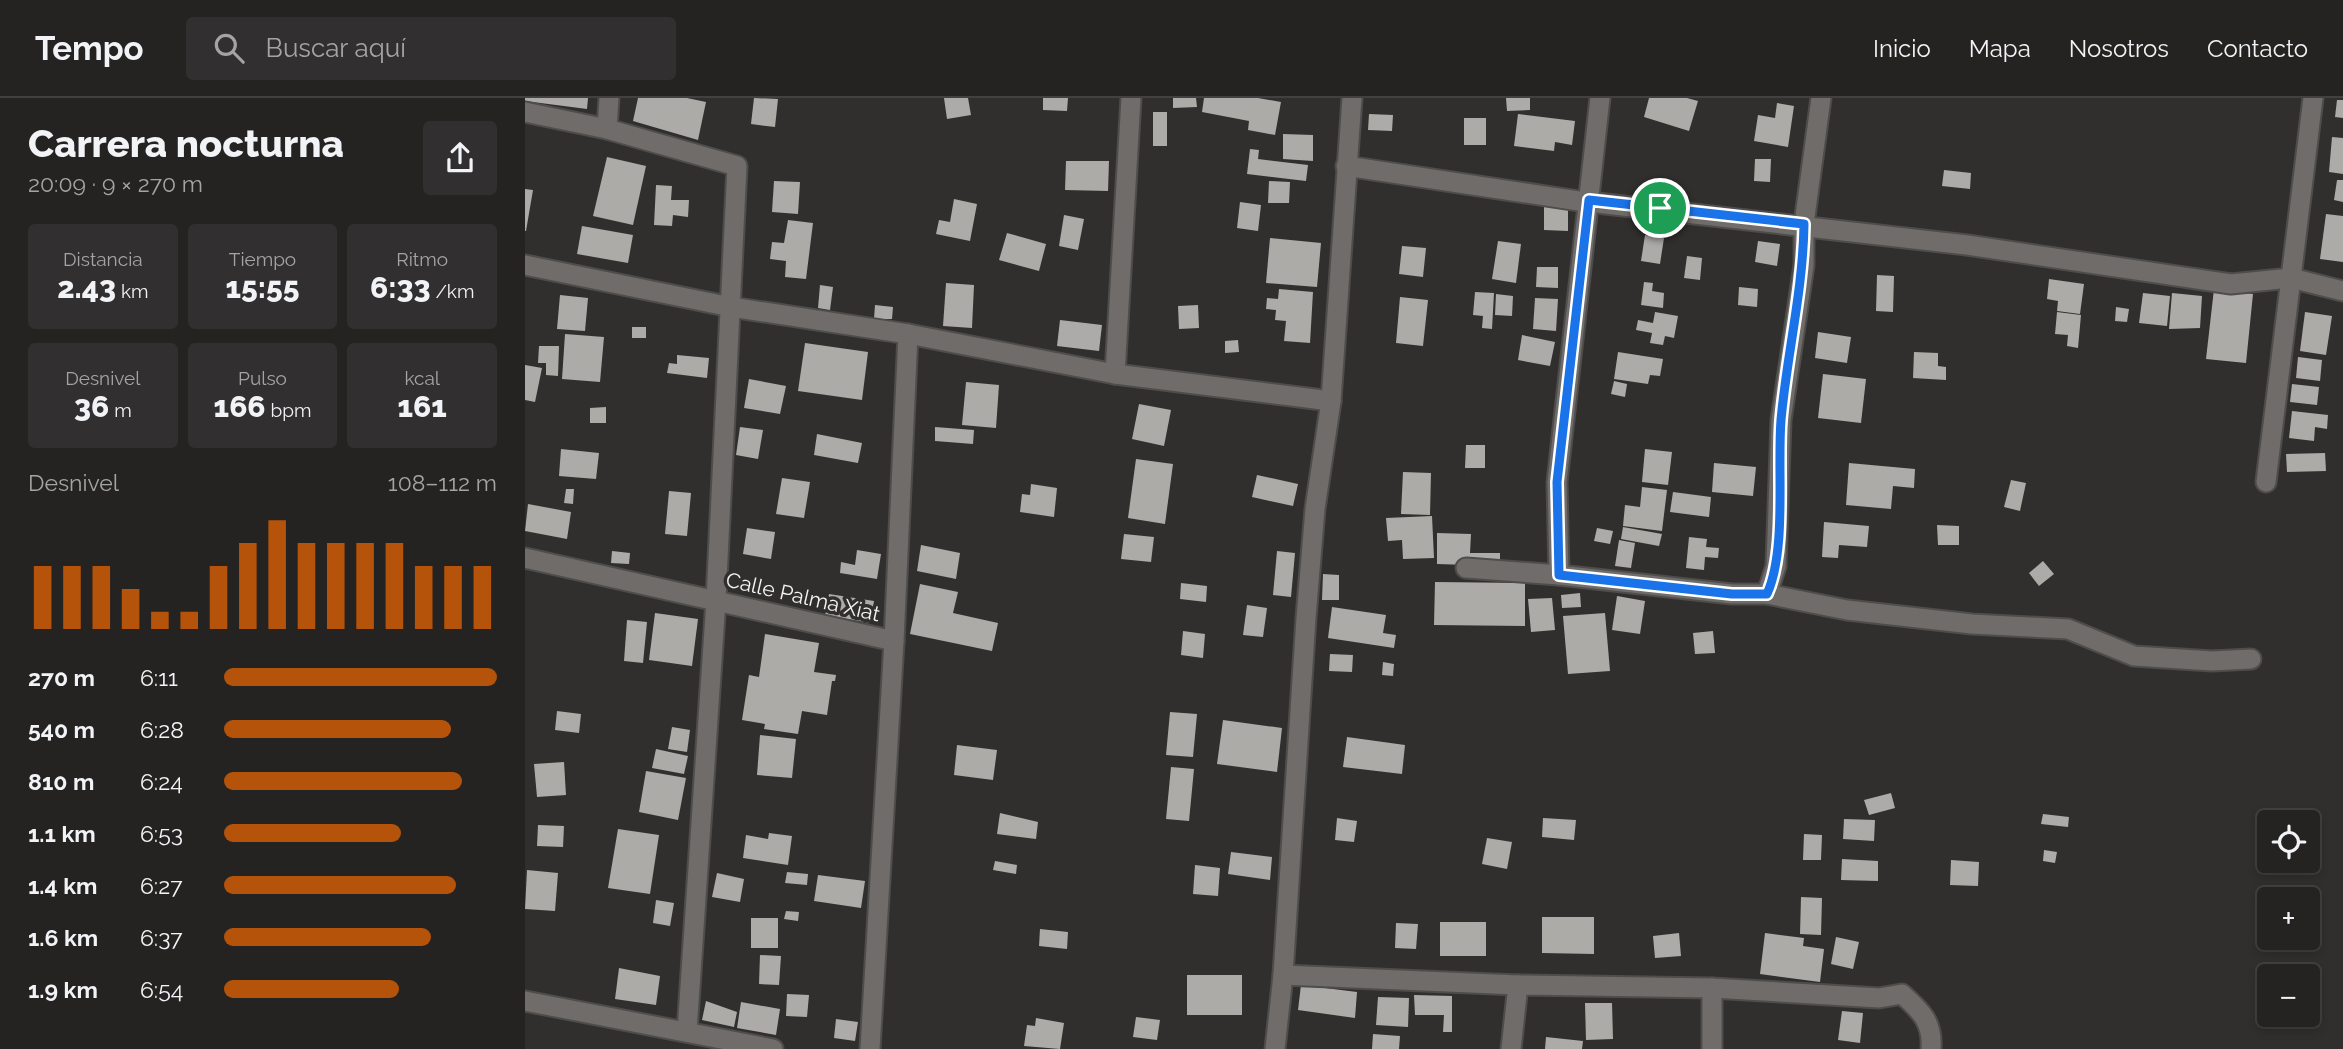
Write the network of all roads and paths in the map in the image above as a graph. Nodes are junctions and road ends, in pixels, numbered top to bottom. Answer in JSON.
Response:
{"nodes":[{"id":1,"x":609,"y":98,"type":"edge"},
{"id":2,"x":1131,"y":98,"type":"edge"},
{"id":3,"x":1352,"y":98,"type":"edge"},
{"id":4,"x":1599,"y":98,"type":"edge"},
{"id":5,"x":1821,"y":98,"type":"edge"},
{"id":6,"x":2313,"y":98,"type":"edge"},
{"id":7,"x":525,"y":112,"type":"edge"},
{"id":8,"x":607,"y":129,"type":"junction"},
{"id":9,"x":1346,"y":166,"type":"junction"},
{"id":10,"x":1589,"y":200,"type":"junction"},
{"id":11,"x":1804,"y":224,"type":"junction"},
{"id":12,"x":525,"y":265,"type":"edge"},
{"id":13,"x":2291,"y":278,"type":"junction"},
{"id":14,"x":2343,"y":291,"type":"edge"},
{"id":15,"x":731,"y":307,"type":"junction"},
{"id":16,"x":908,"y":334,"type":"junction"},
{"id":17,"x":1115,"y":374,"type":"junction"},
{"id":18,"x":1331,"y":401,"type":"junction"},
{"id":19,"x":2266,"y":482,"type":"dead end"},
{"id":20,"x":525,"y":558,"type":"edge"},
{"id":21,"x":1466,"y":568,"type":"dead end"},
{"id":22,"x":1559,"y":575,"type":"junction"},
{"id":23,"x":1767,"y":594,"type":"junction"},
{"id":24,"x":716,"y":600,"type":"junction"},
{"id":25,"x":894,"y":641,"type":"junction"},
{"id":26,"x":2251,"y":659,"type":"dead end"},
{"id":27,"x":1283,"y":975,"type":"junction"},
{"id":28,"x":1518,"y":985,"type":"junction"},
{"id":29,"x":1712,"y":988,"type":"junction"},
{"id":30,"x":525,"y":1000,"type":"edge"},
{"id":31,"x":687,"y":1032,"type":"junction"},
{"id":32,"x":773,"y":1049,"type":"edge"},
{"id":33,"x":870,"y":1049,"type":"edge"},
{"id":34,"x":1275,"y":1049,"type":"edge"},
{"id":35,"x":1511,"y":1049,"type":"edge"},
{"id":36,"x":1712,"y":1049,"type":"edge"},
{"id":37,"x":1931,"y":1049,"type":"edge"}],
"edges":[{"from":1,"to":8,"type":"street"},
{"from":2,"to":17,"type":"street"},
{"from":3,"to":9,"type":"street"},
{"from":4,"to":10,"type":"street"},
{"from":5,"to":11,"type":"street"},
{"from":6,"to":13,"type":"street"},
{"from":7,"to":8,"type":"street"},
{"from":8,"to":15,"type":"street"},
{"from":9,"to":10,"type":"street"},
{"from":9,"to":18,"type":"street"},
{"from":10,"to":11,"type":"street"},
{"from":10,"to":22,"type":"street"},
{"from":11,"to":13,"type":"street"},
{"from":11,"to":23,"type":"street"},
{"from":12,"to":15,"type":"street"},
{"from":13,"to":14,"type":"street"},
{"from":13,"to":19,"type":"street"},
{"from":15,"to":16,"type":"street"},
{"from":15,"to":24,"type":"street"},
{"from":16,"to":17,"type":"street"},
{"from":16,"to":25,"type":"street","name":"Calle Palma Xiat"},
{"from":17,"to":18,"type":"street"},
{"from":18,"to":27,"type":"street"},
{"from":20,"to":24,"type":"street","name":"Calle Palma Xiat"},
{"from":21,"to":22,"type":"street"},
{"from":22,"to":23,"type":"street"},
{"from":23,"to":26,"type":"street"},
{"from":24,"to":25,"type":"street","name":"Calle Palma Xiat"},
{"from":24,"to":31,"type":"street"},
{"from":25,"to":33,"type":"street"},
{"from":27,"to":28,"type":"street"},
{"from":27,"to":34,"type":"street"},
{"from":28,"to":29,"type":"street"},
{"from":28,"to":35,"type":"street"},
{"from":29,"to":36,"type":"street"},
{"from":29,"to":37,"type":"street"},
{"from":30,"to":31,"type":"street"},
{"from":31,"to":32,"type":"street"}]}
